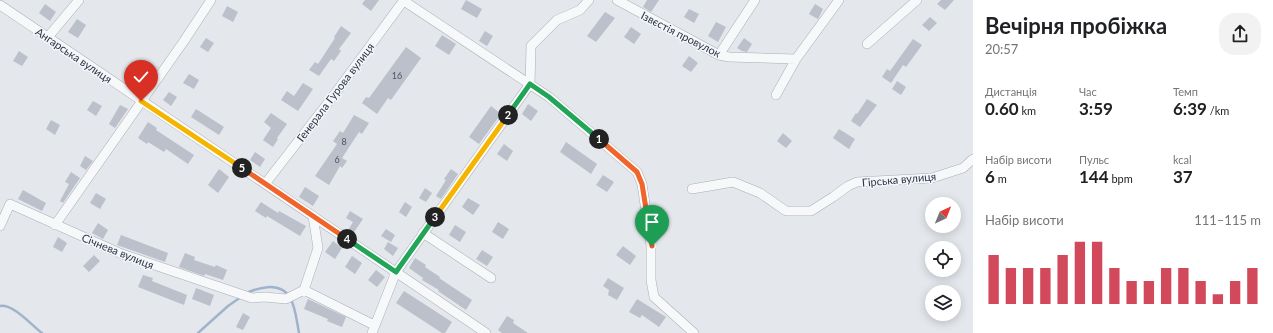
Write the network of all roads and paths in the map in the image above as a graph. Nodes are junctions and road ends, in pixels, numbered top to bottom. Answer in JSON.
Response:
{"nodes":[{"id":1,"x":79,"y":0,"type":"edge"},
{"id":2,"x":211,"y":0,"type":"edge"},
{"id":3,"x":404,"y":0,"type":"edge"},
{"id":4,"x":589,"y":0,"type":"edge"},
{"id":5,"x":617,"y":0,"type":"edge"},
{"id":6,"x":755,"y":0,"type":"edge"},
{"id":7,"x":840,"y":0,"type":"edge"},
{"id":8,"x":917,"y":0,"type":"edge"},
{"id":9,"x":0,"y":5,"type":"edge"},
{"id":10,"x":48,"y":37,"type":"junction"},
{"id":11,"x":867,"y":44,"type":"dead end"},
{"id":12,"x":719,"y":55,"type":"junction"},
{"id":13,"x":796,"y":59,"type":"junction"},
{"id":14,"x":530,"y":84,"type":"junction"},
{"id":15,"x":776,"y":95,"type":"dead end"},
{"id":16,"x":141,"y":101,"type":"junction"},
{"id":17,"x":973,"y":159,"type":"edge"},
{"id":18,"x":265,"y":184,"type":"junction"},
{"id":19,"x":692,"y":189,"type":"dead end"},
{"id":20,"x":313,"y":216,"type":"junction"},
{"id":21,"x":55,"y":225,"type":"junction"},
{"id":22,"x":0,"y":226,"type":"edge"},
{"id":23,"x":423,"y":233,"type":"junction"},
{"id":24,"x":396,"y":272,"type":"junction"},
{"id":25,"x":491,"y":278,"type":"dead end"},
{"id":26,"x":301,"y":292,"type":"junction"},
{"id":27,"x":373,"y":329,"type":"edge"},
{"id":28,"x":486,"y":333,"type":"edge"},
{"id":29,"x":694,"y":333,"type":"edge"}],
"edges":[{"from":1,"to":10,"type":"street"},
{"from":2,"to":16,"type":"street"},
{"from":3,"to":14,"type":"street"},
{"from":3,"to":18,"type":"street","name":"Генерала Гурова вулиця"},
{"from":4,"to":14,"type":"street"},
{"from":5,"to":12,"type":"street","name":"Ізвєстія провулок"},
{"from":6,"to":12,"type":"street"},
{"from":7,"to":13,"type":"street"},
{"from":8,"to":11,"type":"street"},
{"from":9,"to":10,"type":"street","name":"Ангарська вулиця"},
{"from":10,"to":16,"type":"street","name":"Ангарська вулиця"},
{"from":12,"to":13,"type":"street","name":"Ізвєстія провулок"},
{"from":13,"to":15,"type":"street"},
{"from":14,"to":23,"type":"street"},
{"from":14,"to":29,"type":"street"},
{"from":16,"to":18,"type":"street","name":"Ангарська вулиця"},
{"from":16,"to":21,"type":"street"},
{"from":17,"to":19,"type":"street","name":"Гірська вулиця"},
{"from":18,"to":20,"type":"street","name":"Ангарська вулиця"},
{"from":20,"to":24,"type":"street","name":"Ангарська вулиця"},
{"from":20,"to":26,"type":"street"},
{"from":21,"to":22,"type":"street","name":"Січнева вулиця"},
{"from":21,"to":26,"type":"street","name":"Січнева вулиця"},
{"from":23,"to":24,"type":"street"},
{"from":23,"to":25,"type":"street"},
{"from":24,"to":27,"type":"street"},
{"from":24,"to":28,"type":"street","name":"Ангарська вулиця"},
{"from":26,"to":27,"type":"street"}]}
